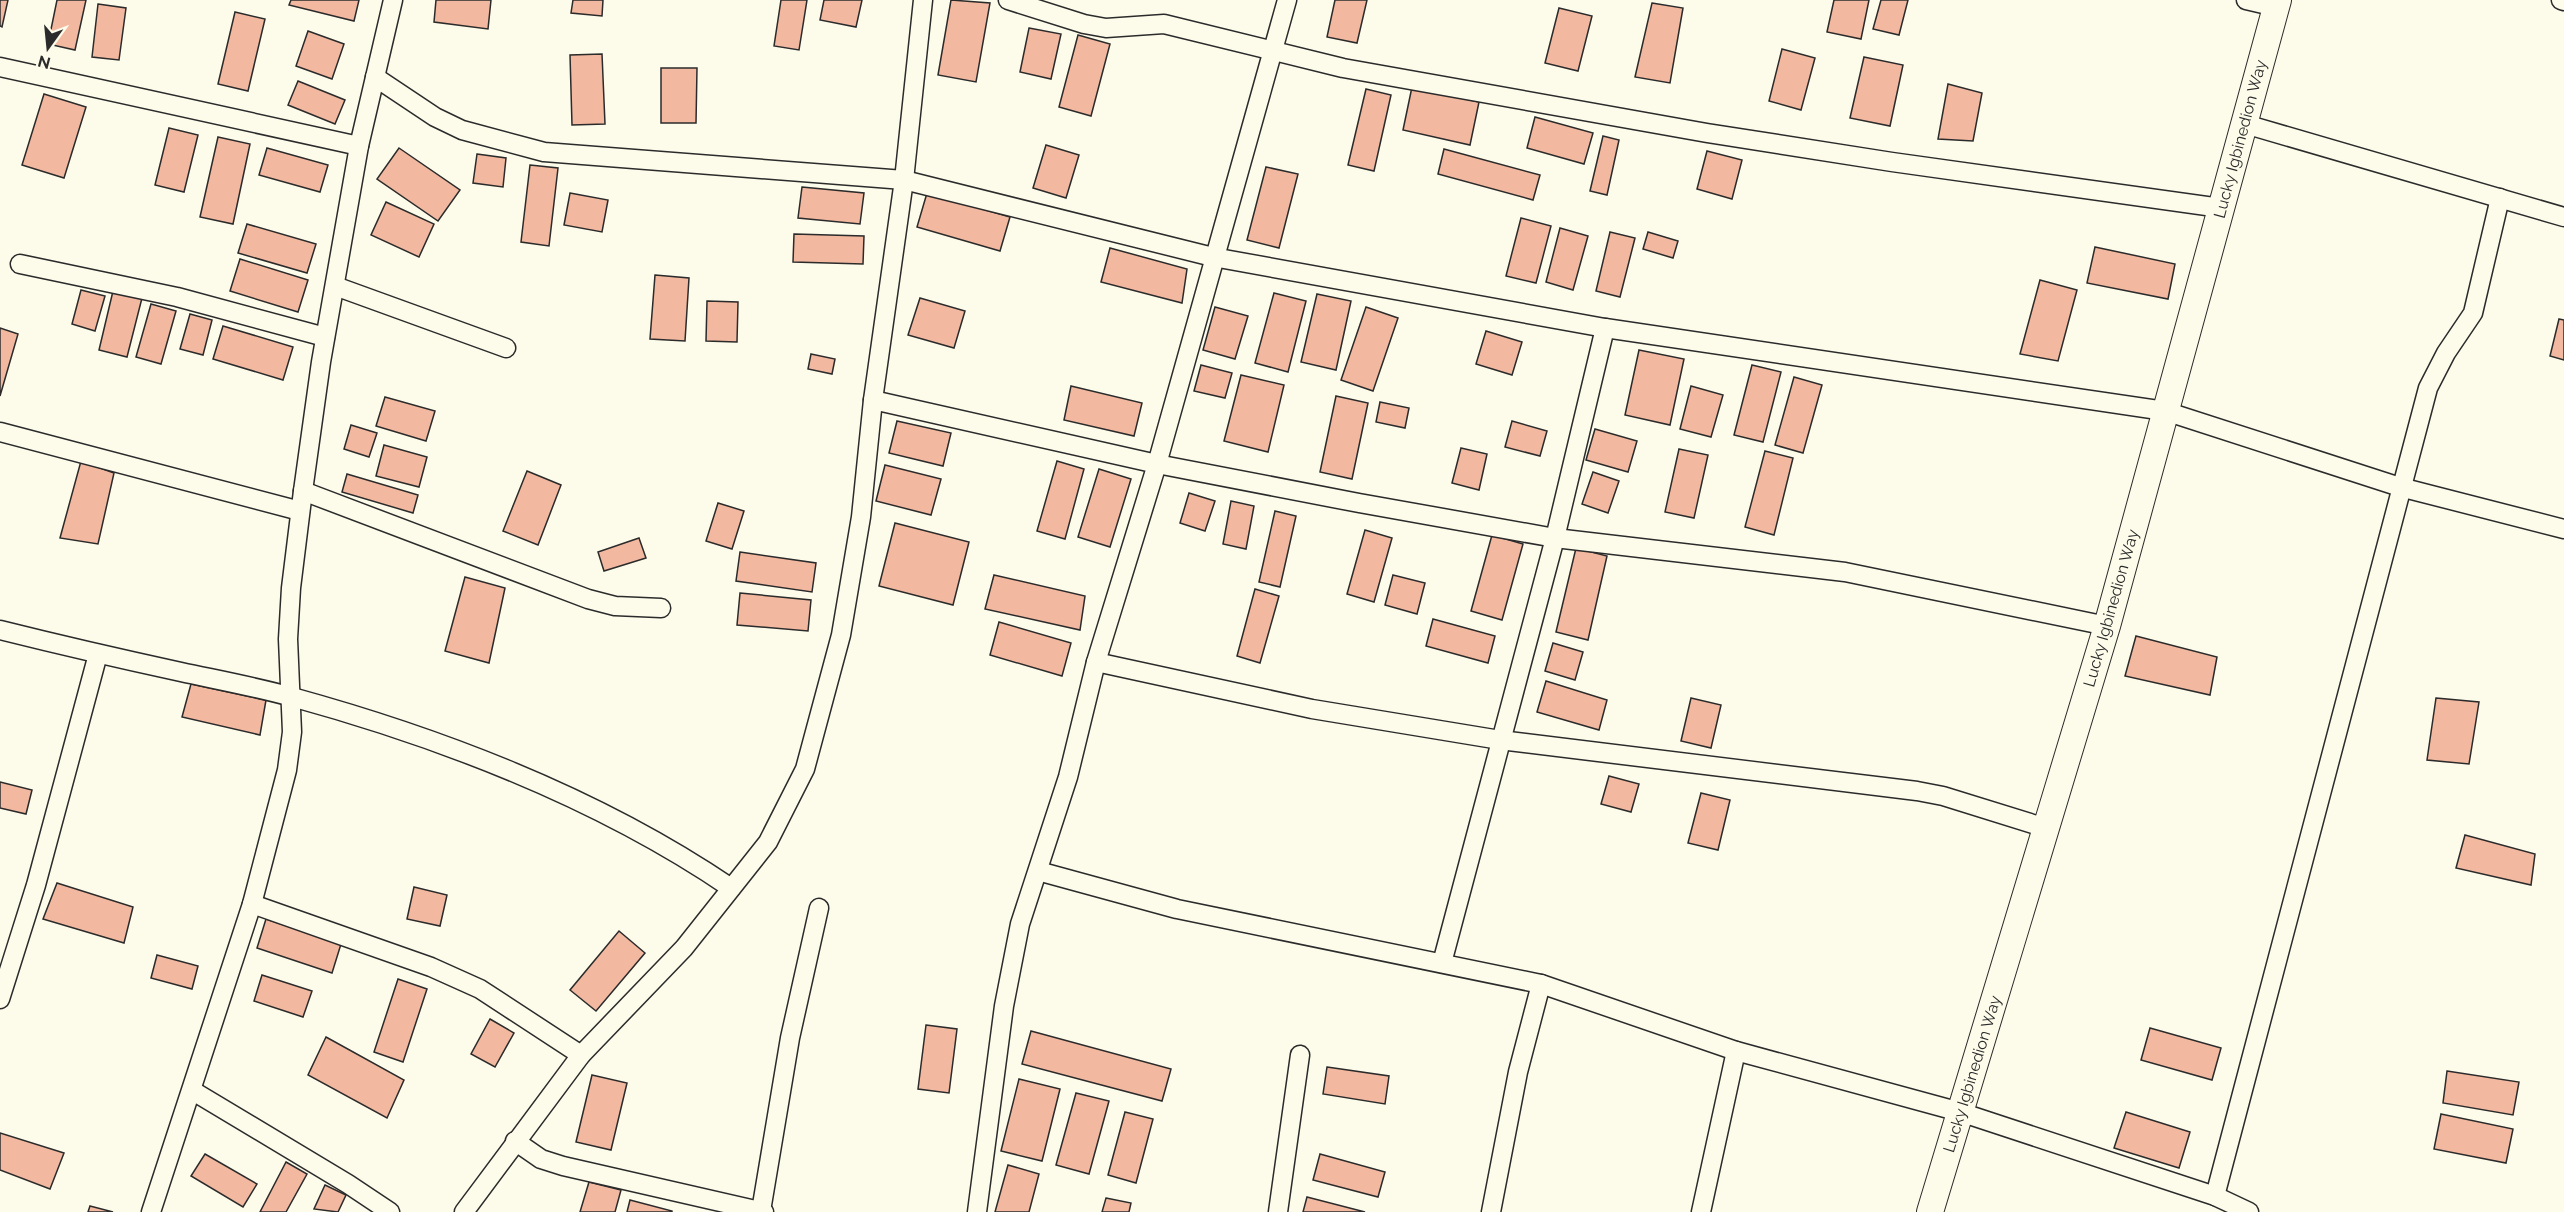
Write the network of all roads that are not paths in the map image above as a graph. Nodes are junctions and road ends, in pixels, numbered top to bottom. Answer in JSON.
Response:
{"nodes":[{"id":1,"x":393,"y":0,"type":"edge"},
{"id":2,"x":923,"y":0,"type":"edge"},
{"id":3,"x":1008,"y":0,"type":"edge"},
{"id":4,"x":1287,"y":0,"type":"edge"},
{"id":5,"x":2246,"y":0,"type":"edge"},
{"id":6,"x":2277,"y":4,"type":"edge"},
{"id":7,"x":1273,"y":52,"type":"junction"},
{"id":8,"x":0,"y":67,"type":"edge"},
{"id":9,"x":375,"y":77,"type":"junction"},
{"id":10,"x":2245,"y":124,"type":"junction"},
{"id":11,"x":359,"y":146,"type":"junction"},
{"id":12,"x":904,"y":180,"type":"junction"},
{"id":13,"x":2500,"y":198,"type":"junction"},
{"id":14,"x":2222,"y":208,"type":"junction"},
{"id":15,"x":2564,"y":217,"type":"edge"},
{"id":16,"x":1213,"y":257,"type":"junction"},
{"id":17,"x":20,"y":264,"type":"dead end"},
{"id":18,"x":335,"y":286,"type":"junction"},
{"id":19,"x":1605,"y":328,"type":"junction"},
{"id":20,"x":325,"y":337,"type":"junction"},
{"id":21,"x":506,"y":348,"type":"dead end"},
{"id":22,"x":873,"y":400,"type":"junction"},
{"id":23,"x":2164,"y":411,"type":"junction"},
{"id":24,"x":0,"y":432,"type":"edge"},
{"id":25,"x":1157,"y":464,"type":"junction"},
{"id":26,"x":2400,"y":487,"type":"junction"},
{"id":27,"x":303,"y":491,"type":"junction"},
{"id":28,"x":300,"y":511,"type":"junction"},
{"id":29,"x":2564,"y":529,"type":"edge"},
{"id":30,"x":1555,"y":538,"type":"junction"},
{"id":31,"x":661,"y":608,"type":"dead end"},
{"id":32,"x":2107,"y":626,"type":"junction"},
{"id":33,"x":0,"y":630,"type":"edge"},
{"id":34,"x":98,"y":654,"type":"junction"},
{"id":35,"x":1095,"y":662,"type":"junction"},
{"id":36,"x":291,"y":696,"type":"junction"},
{"id":37,"x":1500,"y":740,"type":"junction"},
{"id":38,"x":2046,"y":828,"type":"junction"},
{"id":39,"x":1038,"y":871,"type":"junction"},
{"id":40,"x":731,"y":888,"type":"junction"},
{"id":41,"x":252,"y":904,"type":"junction"},
{"id":42,"x":819,"y":908,"type":"dead end"},
{"id":43,"x":1442,"y":963,"type":"junction"},
{"id":44,"x":1541,"y":984,"type":"junction"},
{"id":45,"x":0,"y":999,"type":"edge"},
{"id":46,"x":1736,"y":1052,"type":"junction"},
{"id":47,"x":581,"y":1055,"type":"junction"},
{"id":48,"x":1300,"y":1055,"type":"dead end"},
{"id":49,"x":193,"y":1091,"type":"junction"},
{"id":50,"x":1960,"y":1112,"type":"junction"},
{"id":51,"x":514,"y":1141,"type":"junction"},
{"id":52,"x":2215,"y":1196,"type":"junction"},
{"id":53,"x":150,"y":1212,"type":"edge"},
{"id":54,"x":390,"y":1212,"type":"edge"},
{"id":55,"x":464,"y":1212,"type":"edge"},
{"id":56,"x":763,"y":1212,"type":"edge"},
{"id":57,"x":977,"y":1212,"type":"edge"},
{"id":58,"x":1278,"y":1212,"type":"edge"},
{"id":59,"x":1491,"y":1212,"type":"edge"},
{"id":60,"x":1701,"y":1212,"type":"edge"},
{"id":61,"x":1930,"y":1212,"type":"edge"},
{"id":62,"x":2249,"y":1212,"type":"edge"}],
"edges":[{"from":1,"to":9,"type":"street"},
{"from":2,"to":12,"type":"street"},
{"from":3,"to":7,"type":"street"},
{"from":4,"to":7,"type":"street"},
{"from":5,"to":6,"type":"street"},
{"from":6,"to":10,"type":"street","name":"Lucky Igbinedion Way"},
{"from":7,"to":14,"type":"street"},
{"from":7,"to":16,"type":"street"},
{"from":8,"to":11,"type":"street"},
{"from":9,"to":11,"type":"street"},
{"from":9,"to":12,"type":"street"},
{"from":10,"to":13,"type":"street"},
{"from":10,"to":14,"type":"street","name":"Lucky Igbinedion Way"},
{"from":11,"to":18,"type":"street"},
{"from":12,"to":16,"type":"street"},
{"from":12,"to":22,"type":"street"},
{"from":13,"to":15,"type":"street"},
{"from":13,"to":26,"type":"street"},
{"from":14,"to":23,"type":"street","name":"Lucky Igbinedion Way"},
{"from":16,"to":19,"type":"street"},
{"from":16,"to":25,"type":"street"},
{"from":17,"to":20,"type":"street"},
{"from":18,"to":20,"type":"street"},
{"from":18,"to":21,"type":"street"},
{"from":19,"to":23,"type":"street"},
{"from":19,"to":30,"type":"street"},
{"from":20,"to":27,"type":"street"},
{"from":22,"to":25,"type":"street"},
{"from":22,"to":40,"type":"street"},
{"from":23,"to":26,"type":"street"},
{"from":23,"to":32,"type":"street","name":"Lucky Igbinedion Way"},
{"from":24,"to":28,"type":"street"},
{"from":25,"to":30,"type":"street"},
{"from":25,"to":35,"type":"street"},
{"from":26,"to":29,"type":"street"},
{"from":26,"to":52,"type":"street"},
{"from":27,"to":28,"type":"street"},
{"from":27,"to":31,"type":"street"},
{"from":28,"to":36,"type":"street"},
{"from":30,"to":32,"type":"street"},
{"from":30,"to":37,"type":"street"},
{"from":32,"to":38,"type":"street","name":"Lucky Igbinedion Way"},
{"from":33,"to":34,"type":"street"},
{"from":34,"to":36,"type":"street"},
{"from":34,"to":45,"type":"street"},
{"from":35,"to":37,"type":"street"},
{"from":35,"to":39,"type":"street"},
{"from":36,"to":40,"type":"street"},
{"from":36,"to":41,"type":"street"},
{"from":37,"to":38,"type":"street"},
{"from":37,"to":43,"type":"street"},
{"from":38,"to":50,"type":"street","name":"Lucky Igbinedion Way"},
{"from":39,"to":43,"type":"street"},
{"from":39,"to":57,"type":"street"},
{"from":40,"to":47,"type":"street"},
{"from":41,"to":47,"type":"street"},
{"from":41,"to":49,"type":"street"},
{"from":42,"to":56,"type":"street"},
{"from":43,"to":44,"type":"street"},
{"from":44,"to":46,"type":"street"},
{"from":44,"to":59,"type":"street"},
{"from":46,"to":50,"type":"street"},
{"from":46,"to":60,"type":"street"},
{"from":47,"to":51,"type":"street"},
{"from":48,"to":58,"type":"street"},
{"from":49,"to":53,"type":"street"},
{"from":49,"to":54,"type":"street"},
{"from":50,"to":52,"type":"street"},
{"from":50,"to":61,"type":"street","name":"Lucky Igbinedion Way"},
{"from":51,"to":55,"type":"street"},
{"from":51,"to":56,"type":"street"},
{"from":52,"to":62,"type":"street"}]}
